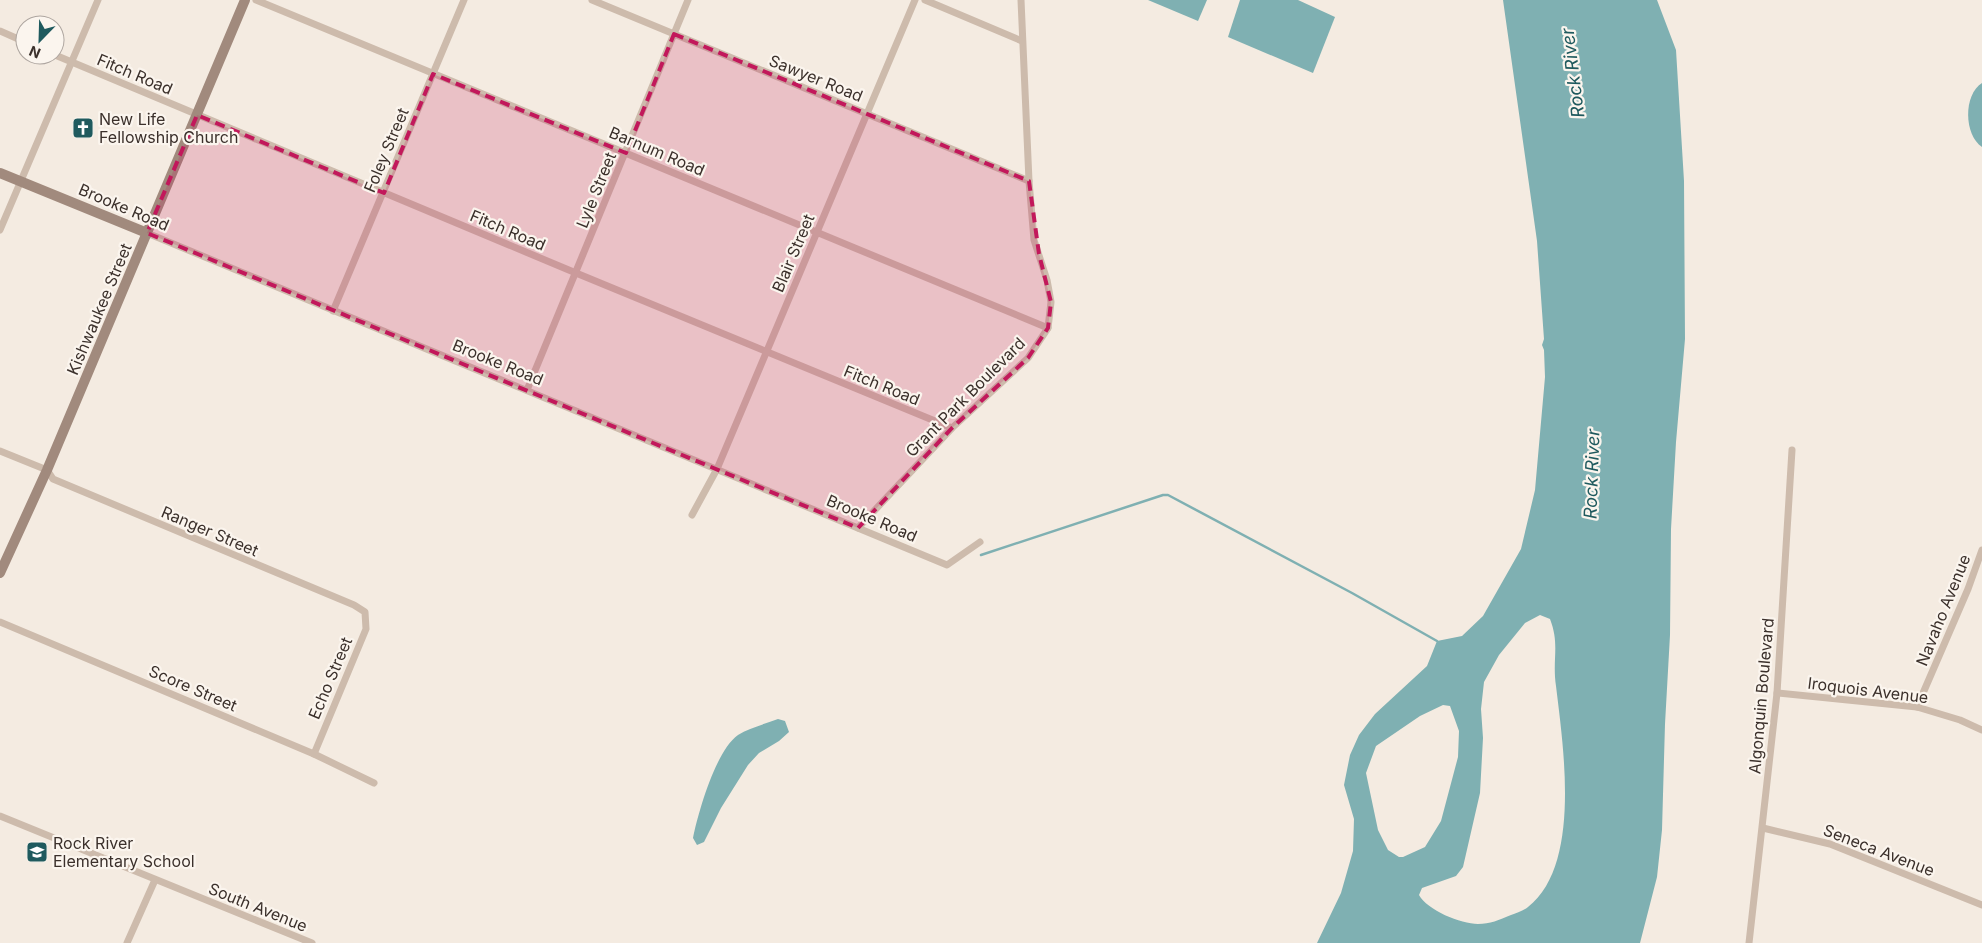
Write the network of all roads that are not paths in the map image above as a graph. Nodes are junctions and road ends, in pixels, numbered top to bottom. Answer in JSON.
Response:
{"nodes":[{"id":1,"x":98,"y":0,"type":"edge"},
{"id":2,"x":245,"y":0,"type":"edge"},
{"id":3,"x":256,"y":0,"type":"edge"},
{"id":4,"x":464,"y":0,"type":"edge"},
{"id":5,"x":592,"y":0,"type":"edge"},
{"id":6,"x":688,"y":0,"type":"edge"},
{"id":7,"x":915,"y":0,"type":"edge"},
{"id":8,"x":925,"y":0,"type":"edge"},
{"id":9,"x":1021,"y":0,"type":"edge"},
{"id":10,"x":0,"y":31,"type":"edge"},
{"id":11,"x":674,"y":34,"type":"junction"},
{"id":12,"x":15,"y":38,"type":"edge"},
{"id":13,"x":1022,"y":41,"type":"junction"},
{"id":14,"x":65,"y":60,"type":"edge"},
{"id":15,"x":72,"y":63,"type":"junction"},
{"id":16,"x":434,"y":74,"type":"junction"},
{"id":17,"x":866,"y":113,"type":"junction"},
{"id":18,"x":197,"y":115,"type":"junction"},
{"id":19,"x":626,"y":153,"type":"junction"},
{"id":20,"x":0,"y":173,"type":"edge"},
{"id":21,"x":1029,"y":181,"type":"junction"},
{"id":22,"x":21,"y":182,"type":"junction"},
{"id":23,"x":384,"y":193,"type":"junction"},
{"id":24,"x":0,"y":230,"type":"edge"},
{"id":25,"x":147,"y":233,"type":"junction"},
{"id":26,"x":817,"y":233,"type":"junction"},
{"id":27,"x":576,"y":274,"type":"junction"},
{"id":28,"x":333,"y":311,"type":"junction"},
{"id":29,"x":1048,"y":328,"type":"junction"},
{"id":30,"x":767,"y":352,"type":"junction"},
{"id":31,"x":527,"y":390,"type":"junction"},
{"id":32,"x":952,"y":428,"type":"junction"},
{"id":33,"x":1792,"y":450,"type":"dead end"},
{"id":34,"x":0,"y":451,"type":"edge"},
{"id":35,"x":717,"y":469,"type":"junction"},
{"id":36,"x":47,"y":470,"type":"junction"},
{"id":37,"x":692,"y":515,"type":"dead end"},
{"id":38,"x":858,"y":528,"type":"junction"},
{"id":39,"x":980,"y":542,"type":"dead end"},
{"id":40,"x":1982,"y":550,"type":"edge"},
{"id":41,"x":0,"y":573,"type":"edge"},
{"id":42,"x":365,"y":612,"type":"joint"},
{"id":43,"x":0,"y":622,"type":"edge"},
{"id":44,"x":1777,"y":692,"type":"junction"},
{"id":45,"x":1917,"y":707,"type":"junction"},
{"id":46,"x":1982,"y":730,"type":"edge"},
{"id":47,"x":314,"y":754,"type":"junction"},
{"id":48,"x":374,"y":782,"type":"dead end"},
{"id":49,"x":0,"y":816,"type":"edge"},
{"id":50,"x":1764,"y":828,"type":"junction"},
{"id":51,"x":154,"y":880,"type":"junction"},
{"id":52,"x":1982,"y":905,"type":"edge"},
{"id":53,"x":127,"y":943,"type":"edge"},
{"id":54,"x":312,"y":943,"type":"edge"},
{"id":55,"x":1749,"y":943,"type":"edge"}],
"edges":[{"from":1,"to":15,"type":"street"},
{"from":2,"to":18,"type":"street","name":"Kishwaukee Street"},
{"from":3,"to":16,"type":"street","name":"Barnum Road"},
{"from":4,"to":16,"type":"street","name":"Foley Street"},
{"from":5,"to":11,"type":"street","name":"Sawyer Road"},
{"from":6,"to":11,"type":"street","name":"Lyle Street"},
{"from":7,"to":17,"type":"street","name":"Blair Street"},
{"from":8,"to":13,"type":"street"},
{"from":9,"to":13,"type":"street","name":"Grant Park Boulevard"},
{"from":10,"to":12,"type":"street"},
{"from":11,"to":17,"type":"street","name":"Sawyer Road"},
{"from":11,"to":19,"type":"street","name":"Lyle Street"},
{"from":13,"to":21,"type":"street","name":"Grant Park Boulevard"},
{"from":14,"to":15,"type":"street","name":"Fitch Road"},
{"from":15,"to":18,"type":"street","name":"Fitch Road"},
{"from":15,"to":22,"type":"street"},
{"from":16,"to":19,"type":"street","name":"Barnum Road"},
{"from":16,"to":23,"type":"street","name":"Foley Street"},
{"from":17,"to":21,"type":"street","name":"Sawyer Road"},
{"from":17,"to":26,"type":"street","name":"Blair Street"},
{"from":18,"to":23,"type":"street","name":"Fitch Road"},
{"from":18,"to":25,"type":"street","name":"Kishwaukee Street"},
{"from":19,"to":26,"type":"street","name":"Barnum Road"},
{"from":19,"to":27,"type":"street","name":"Lyle Street"},
{"from":20,"to":22,"type":"street","name":"Brooke Road"},
{"from":21,"to":29,"type":"street","name":"Grant Park Boulevard"},
{"from":22,"to":24,"type":"street"},
{"from":22,"to":25,"type":"street","name":"Brooke Road"},
{"from":23,"to":27,"type":"street","name":"Fitch Road"},
{"from":23,"to":28,"type":"street","name":"Foley Street"},
{"from":25,"to":28,"type":"street","name":"Brooke Road"},
{"from":25,"to":36,"type":"street","name":"Kishwaukee Street"},
{"from":26,"to":29,"type":"street","name":"Barnum Road"},
{"from":26,"to":30,"type":"street","name":"Blair Street"},
{"from":27,"to":30,"type":"street","name":"Fitch Road"},
{"from":27,"to":31,"type":"street","name":"Lyle Street"},
{"from":28,"to":31,"type":"street","name":"Brooke Road"},
{"from":29,"to":32,"type":"street","name":"Grant Park Boulevard"},
{"from":30,"to":32,"type":"street","name":"Fitch Road"},
{"from":30,"to":35,"type":"street","name":"Blair Street"},
{"from":31,"to":35,"type":"street","name":"Brooke Road"},
{"from":32,"to":38,"type":"street","name":"Grant Park Boulevard"},
{"from":33,"to":44,"type":"street","name":"Algonquin Boulevard"},
{"from":34,"to":36,"type":"street","name":"Ranger Street"},
{"from":35,"to":37,"type":"street","name":"Blair Street"},
{"from":35,"to":38,"type":"street","name":"Brooke Road"},
{"from":36,"to":41,"type":"street","name":"Kishwaukee Street"},
{"from":36,"to":42,"type":"street","name":"Ranger Street"},
{"from":38,"to":39,"type":"street","name":"Brooke Road"},
{"from":40,"to":45,"type":"street","name":"Navaho Avenue"},
{"from":42,"to":47,"type":"street","name":"Echo Street"},
{"from":43,"to":47,"type":"street","name":"Score Street"},
{"from":44,"to":45,"type":"street","name":"Iroquois Avenue"},
{"from":44,"to":50,"type":"street","name":"Algonquin Boulevard"},
{"from":45,"to":46,"type":"street","name":"Iroquois Avenue"},
{"from":47,"to":48,"type":"street","name":"Score Street"},
{"from":49,"to":51,"type":"street","name":"South Avenue"},
{"from":50,"to":52,"type":"street","name":"Seneca Avenue"},
{"from":50,"to":55,"type":"street","name":"Algonquin Boulevard"},
{"from":51,"to":53,"type":"street"},
{"from":51,"to":54,"type":"street","name":"South Avenue"}]}
